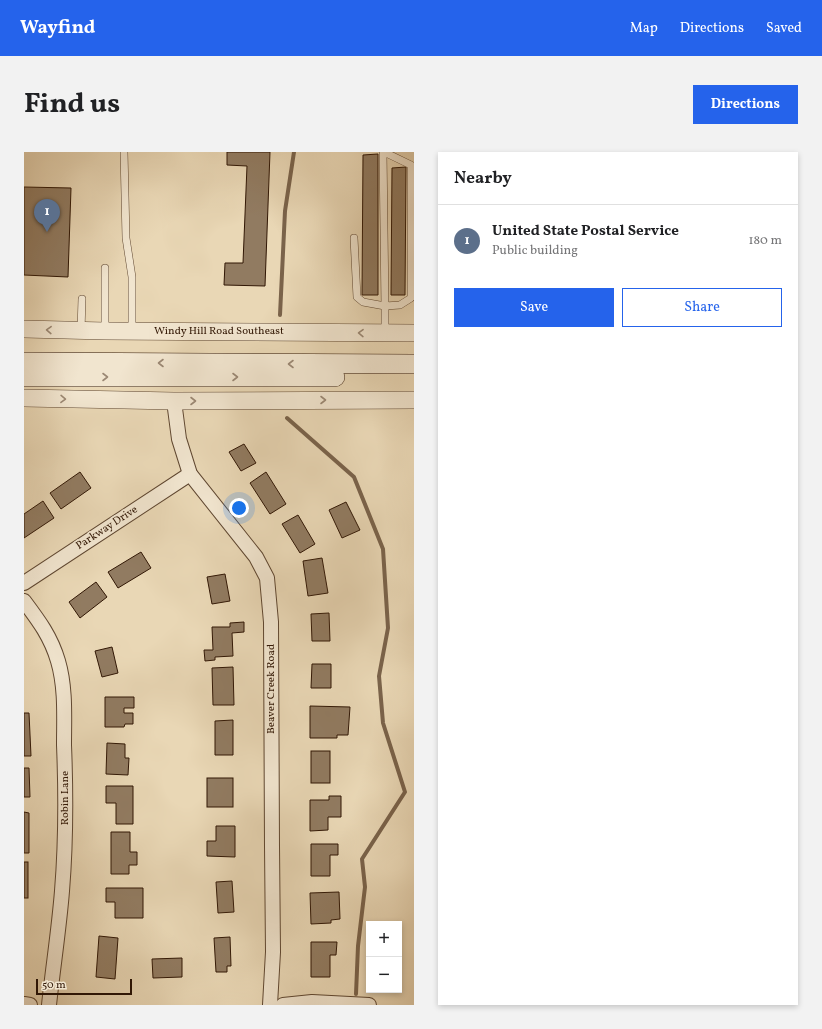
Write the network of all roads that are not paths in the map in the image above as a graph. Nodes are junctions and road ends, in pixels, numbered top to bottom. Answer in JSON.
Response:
{"nodes":[{"id":1,"x":384,"y":152,"type":"edge"},
{"id":2,"x":125,"y":153,"type":"edge"},
{"id":3,"x":354,"y":238,"type":"dead end"},
{"id":4,"x":105,"y":268,"type":"dead end"},
{"id":5,"x":82,"y":299,"type":"dead end"},
{"id":6,"x":385,"y":306,"type":"junction"},
{"id":7,"x":24,"y":329,"type":"edge"},
{"id":8,"x":81,"y":331,"type":"junction"},
{"id":9,"x":106,"y":331,"type":"junction"},
{"id":10,"x":132,"y":331,"type":"junction"},
{"id":11,"x":385,"y":333,"type":"junction"},
{"id":12,"x":414,"y":333,"type":"edge"},
{"id":13,"x":24,"y":362,"type":"edge"},
{"id":14,"x":414,"y":364,"type":"edge"},
{"id":15,"x":24,"y":377,"type":"edge"},
{"id":16,"x":414,"y":377,"type":"edge"},
{"id":17,"x":24,"y":398,"type":"edge"},
{"id":18,"x":414,"y":400,"type":"edge"},
{"id":19,"x":174,"y":401,"type":"junction"},
{"id":20,"x":190,"y":474,"type":"junction"},
{"id":21,"x":24,"y":583,"type":"edge"},
{"id":22,"x":24,"y":601,"type":"edge"},
{"id":23,"x":24,"y":1004,"type":"edge"},
{"id":24,"x":30,"y":1005,"type":"edge"},
{"id":25,"x":49,"y":1005,"type":"edge"},
{"id":26,"x":270,"y":1005,"type":"edge"},
{"id":27,"x":283,"y":1005,"type":"edge"},
{"id":28,"x":369,"y":1005,"type":"edge"}],
"edges":[{"from":1,"to":6,"type":"lane"},
{"from":1,"to":6,"type":"lane"},
{"from":2,"to":10,"type":"lane"},
{"from":3,"to":6,"type":"lane"},
{"from":4,"to":9,"type":"lane"},
{"from":5,"to":8,"type":"lane"},
{"from":6,"to":11,"type":"lane"},
{"from":8,"to":7,"type":"street","name":"Windy Hill Road Southeast","one_way":true},
{"from":8,"to":9,"type":"street","name":"Windy Hill Road Southeast"},
{"from":9,"to":10,"type":"street","name":"Windy Hill Road Southeast"},
{"from":11,"to":10,"type":"street","name":"Windy Hill Road Southeast","one_way":true},
{"from":11,"to":12,"type":"street","name":"Windy Hill Road Southeast"},
{"from":14,"to":13,"type":"main road","one_way":true},
{"from":15,"to":16,"type":"main road","one_way":true},
{"from":17,"to":19,"type":"street","one_way":true},
{"from":19,"to":18,"type":"street","one_way":true},
{"from":19,"to":20,"type":"street","name":"Beaver Creek Road"},
{"from":20,"to":21,"type":"street","name":"Parkway Drive"},
{"from":20,"to":26,"type":"street","name":"Beaver Creek Road"},
{"from":22,"to":25,"type":"street","name":"Robin Lane"},
{"from":23,"to":24,"type":"street"},
{"from":27,"to":28,"type":"street"}]}
